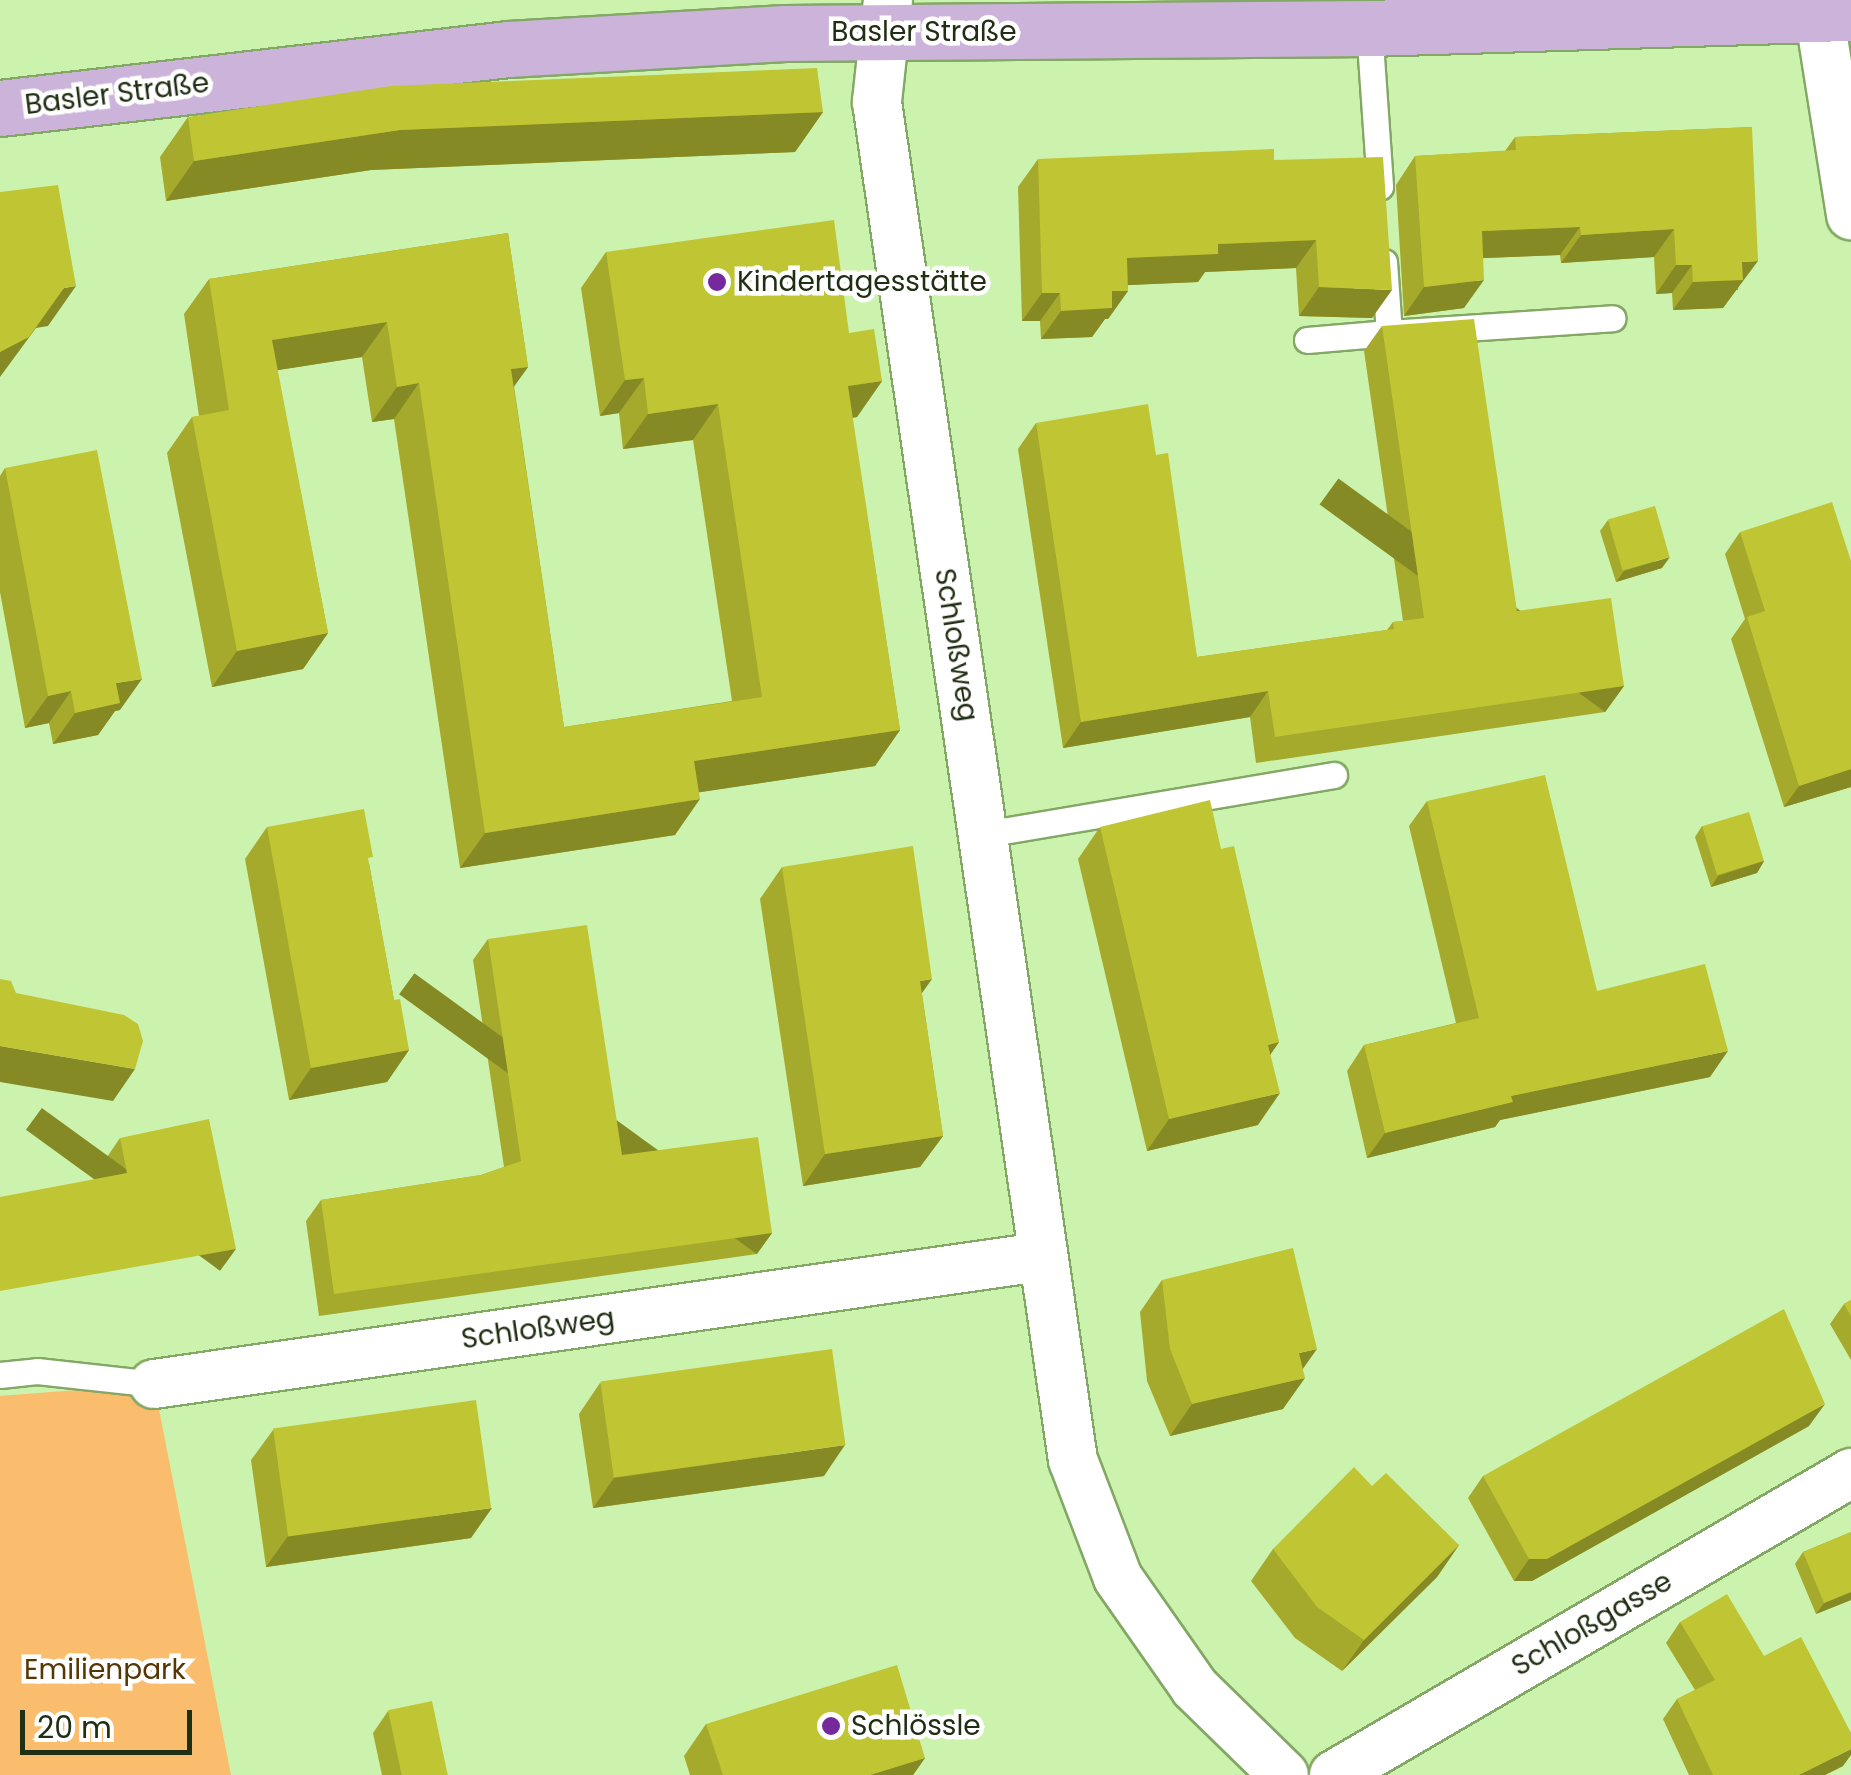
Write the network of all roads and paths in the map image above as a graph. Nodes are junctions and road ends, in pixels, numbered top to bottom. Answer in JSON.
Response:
{"nodes":[{"id":1,"x":1828,"y":9,"type":"edge"},
{"id":2,"x":886,"y":16,"type":"edge"},
{"id":3,"x":1369,"y":28,"type":"junction"},
{"id":4,"x":0,"y":108,"type":"edge"},
{"id":5,"x":1851,"y":215,"type":"edge"},
{"id":6,"x":1612,"y":318,"type":"dead end"},
{"id":7,"x":1389,"y":334,"type":"junction"},
{"id":8,"x":1307,"y":340,"type":"dead end"},
{"id":9,"x":1334,"y":775,"type":"dead end"},
{"id":10,"x":985,"y":834,"type":"junction"},
{"id":11,"x":1040,"y":1257,"type":"junction"},
{"id":12,"x":0,"y":1375,"type":"edge"},
{"id":13,"x":154,"y":1384,"type":"joint"},
{"id":14,"x":1851,"y":1473,"type":"edge"},
{"id":15,"x":1284,"y":1775,"type":"edge"},
{"id":16,"x":1334,"y":1775,"type":"edge"}],
"edges":[{"from":1,"to":3,"type":"main road","name":"Basler Straße"},
{"from":1,"to":5,"type":"street"},
{"from":2,"to":3,"type":"main road","name":"Basler Straße"},
{"from":2,"to":4,"type":"main road","name":"Basler Straße"},
{"from":2,"to":10,"type":"street","name":"Schloßweg"},
{"from":3,"to":7,"type":"lane"},
{"from":6,"to":7,"type":"lane"},
{"from":7,"to":8,"type":"lane"},
{"from":9,"to":10,"type":"lane"},
{"from":10,"to":11,"type":"street","name":"Schloßweg"},
{"from":11,"to":13,"type":"street","name":"Schloßweg"},
{"from":11,"to":15,"type":"street","name":"Schloßweg"},
{"from":12,"to":13,"type":"lane"},
{"from":14,"to":16,"type":"street","name":"Schloßgasse"}]}
